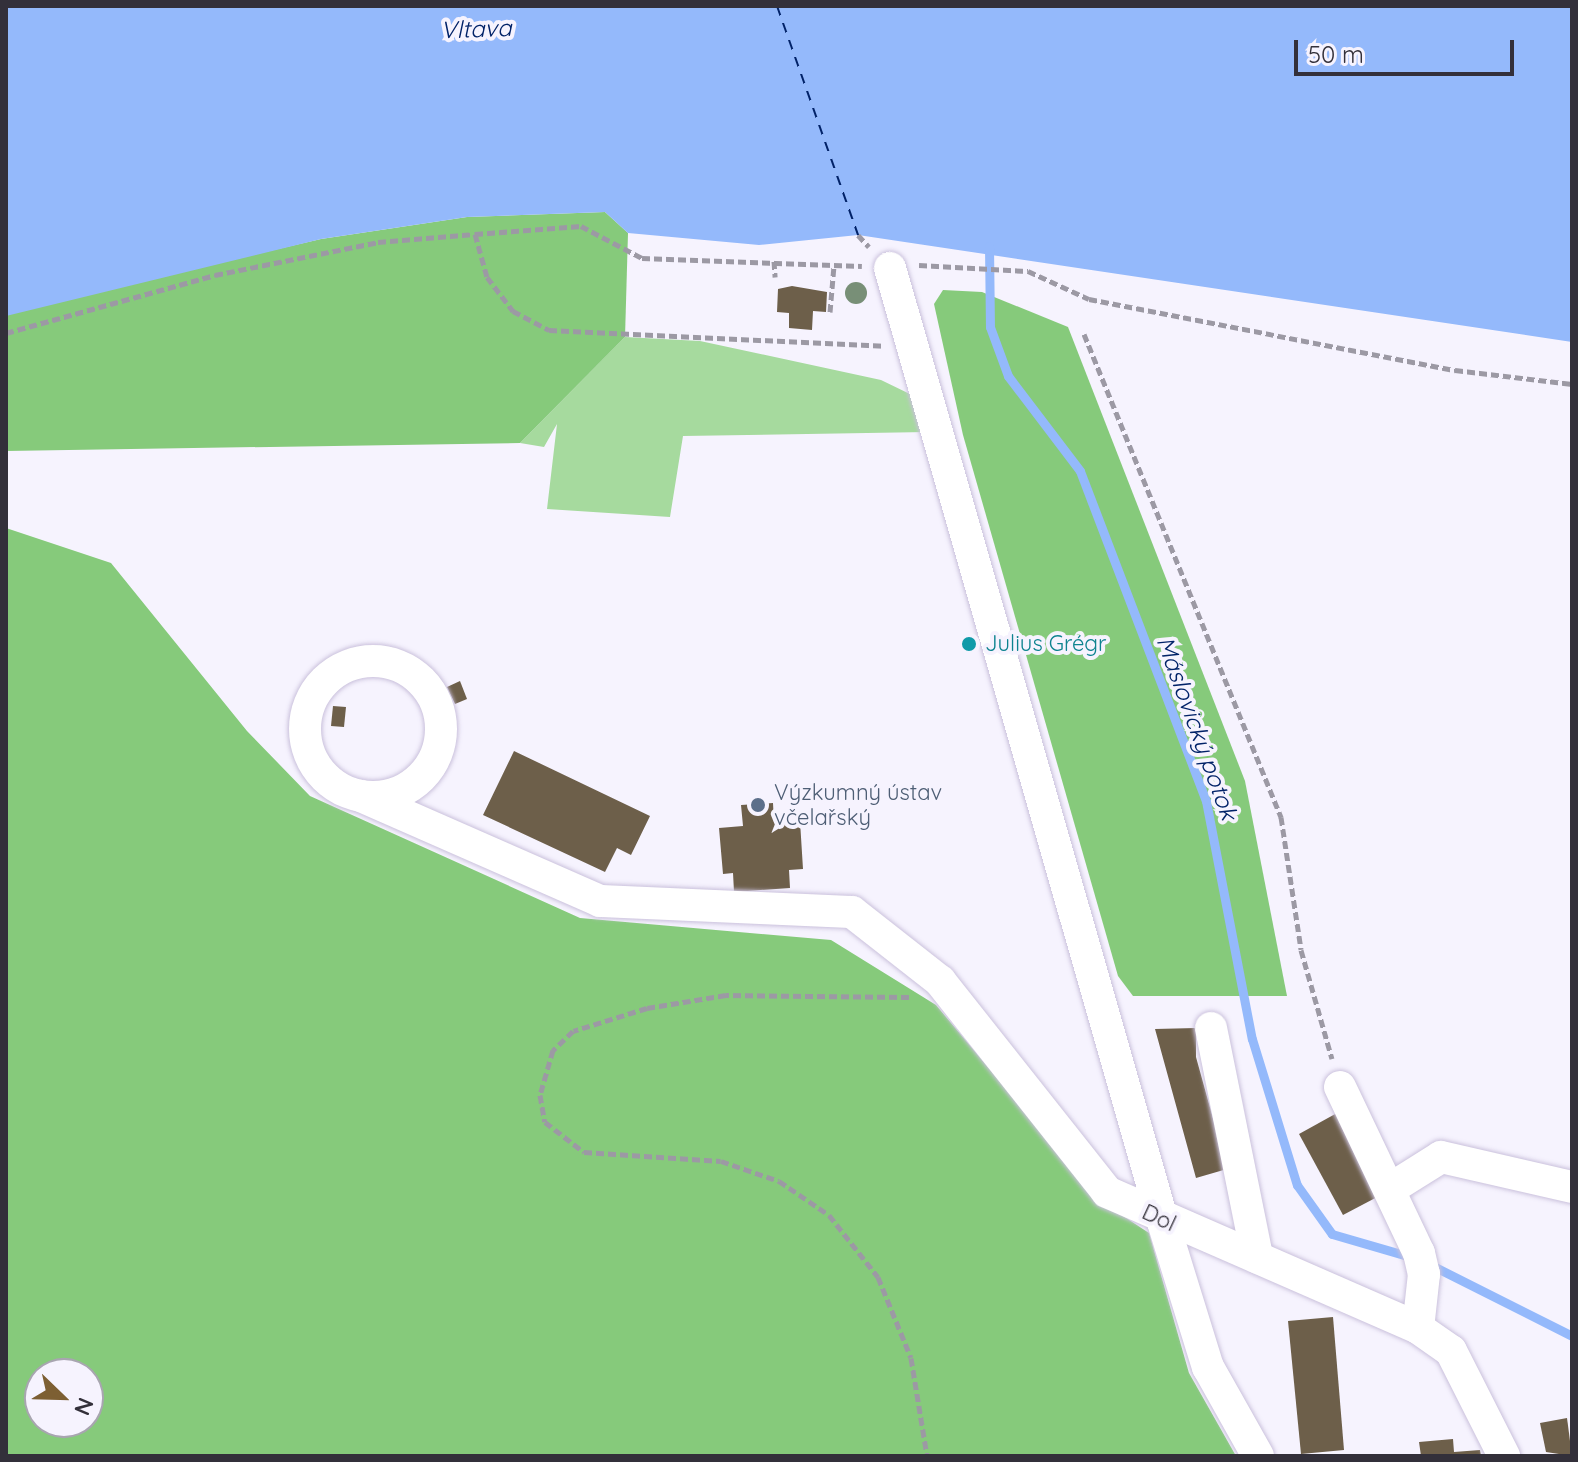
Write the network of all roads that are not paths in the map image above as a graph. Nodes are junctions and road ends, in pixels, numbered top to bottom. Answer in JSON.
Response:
{"nodes":[{"id":1,"x":890,"y":268,"type":"road end"},
{"id":2,"x":361,"y":796,"type":"junction"},
{"id":3,"x":1211,"y":1028,"type":"dead end"},
{"id":4,"x":1340,"y":1087,"type":"road end"},
{"id":5,"x":1572,"y":1187,"type":"edge"},
{"id":6,"x":1390,"y":1189,"type":"junction"},
{"id":7,"x":1163,"y":1222,"type":"junction"},
{"id":8,"x":1257,"y":1257,"type":"junction"},
{"id":9,"x":1418,"y":1328,"type":"junction"},
{"id":10,"x":1258,"y":1456,"type":"edge"},
{"id":11,"x":1504,"y":1456,"type":"edge"}],
"edges":[{"from":1,"to":7,"type":"street"},
{"from":2,"to":2,"type":"street"},
{"from":2,"to":7,"type":"street","name":"Dol"},
{"from":3,"to":8,"type":"street"},
{"from":4,"to":6,"type":"street"},
{"from":5,"to":6,"type":"street"},
{"from":6,"to":9,"type":"street"},
{"from":7,"to":8,"type":"street","name":"Dol"},
{"from":7,"to":10,"type":"street"},
{"from":8,"to":9,"type":"street","name":"Dol"},
{"from":9,"to":11,"type":"street","name":"Dol"}]}
